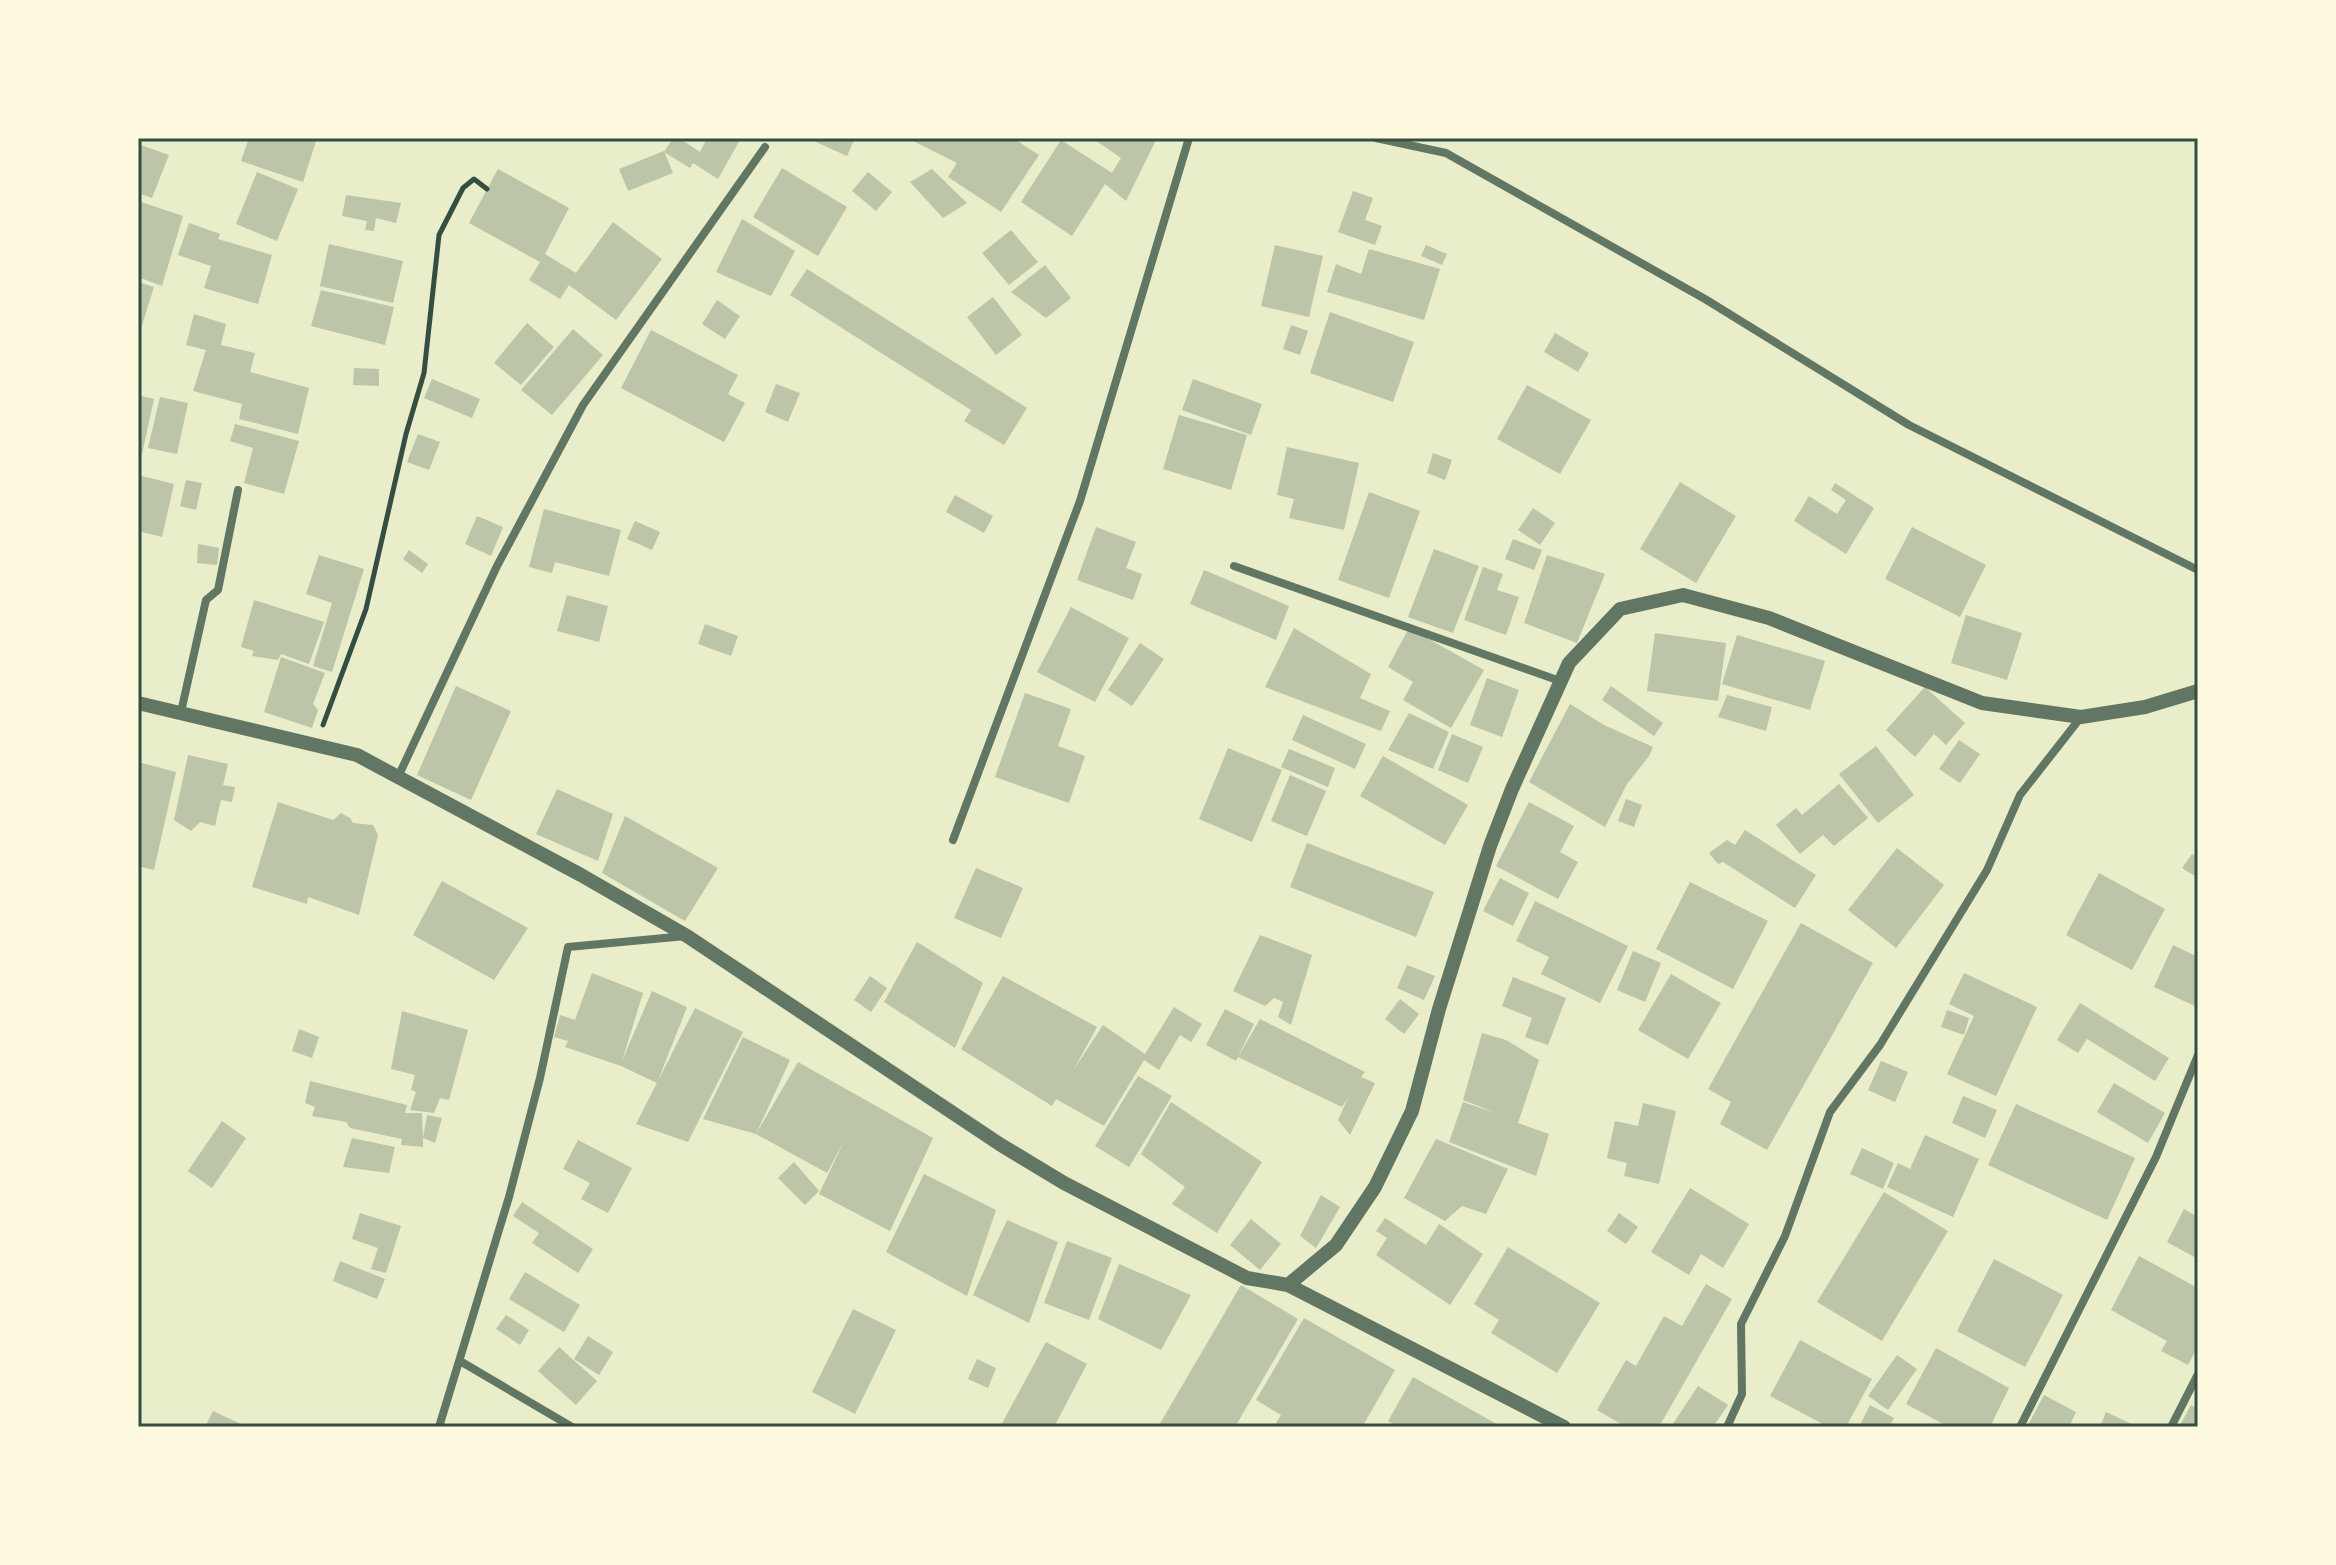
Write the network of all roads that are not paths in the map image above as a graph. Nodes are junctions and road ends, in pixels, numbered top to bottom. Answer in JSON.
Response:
{"nodes":[{"id":1,"x":1189,"y":138,"type":"edge"},
{"id":2,"x":1376,"y":138,"type":"edge"},
{"id":3,"x":765,"y":147,"type":"dead end"},
{"id":4,"x":238,"y":490,"type":"dead end"},
{"id":5,"x":1234,"y":566,"type":"dead end"},
{"id":6,"x":2198,"y":570,"type":"edge"},
{"id":7,"x":1560,"y":681,"type":"junction"},
{"id":8,"x":2198,"y":691,"type":"edge"},
{"id":9,"x":138,"y":703,"type":"edge"},
{"id":10,"x":181,"y":712,"type":"junction"},
{"id":11,"x":2081,"y":717,"type":"junction"},
{"id":12,"x":398,"y":777,"type":"junction"},
{"id":13,"x":953,"y":840,"type":"dead end"},
{"id":14,"x":687,"y":936,"type":"junction"},
{"id":15,"x":2198,"y":1055,"type":"edge"},
{"id":16,"x":1288,"y":1285,"type":"junction"},
{"id":17,"x":460,"y":1361,"type":"junction"},
{"id":18,"x":2198,"y":1374,"type":"edge"},
{"id":19,"x":1554,"y":1425,"type":"edge"},
{"id":20,"x":439,"y":1427,"type":"edge"},
{"id":21,"x":572,"y":1427,"type":"edge"},
{"id":22,"x":1727,"y":1427,"type":"edge"},
{"id":23,"x":2020,"y":1427,"type":"edge"},
{"id":24,"x":2171,"y":1427,"type":"edge"}],
"edges":[{"from":1,"to":13,"type":"street"},
{"from":2,"to":6,"type":"street"},
{"from":3,"to":12,"type":"street"},
{"from":4,"to":10,"type":"street"},
{"from":5,"to":7,"type":"street"},
{"from":7,"to":11,"type":"street"},
{"from":7,"to":16,"type":"street"},
{"from":8,"to":11,"type":"street"},
{"from":9,"to":10,"type":"street"},
{"from":10,"to":12,"type":"street"},
{"from":11,"to":22,"type":"street"},
{"from":12,"to":14,"type":"street"},
{"from":14,"to":16,"type":"street"},
{"from":14,"to":17,"type":"street"},
{"from":15,"to":23,"type":"street"},
{"from":16,"to":19,"type":"street"},
{"from":17,"to":20,"type":"street"},
{"from":17,"to":21,"type":"street"},
{"from":18,"to":24,"type":"street"}]}
